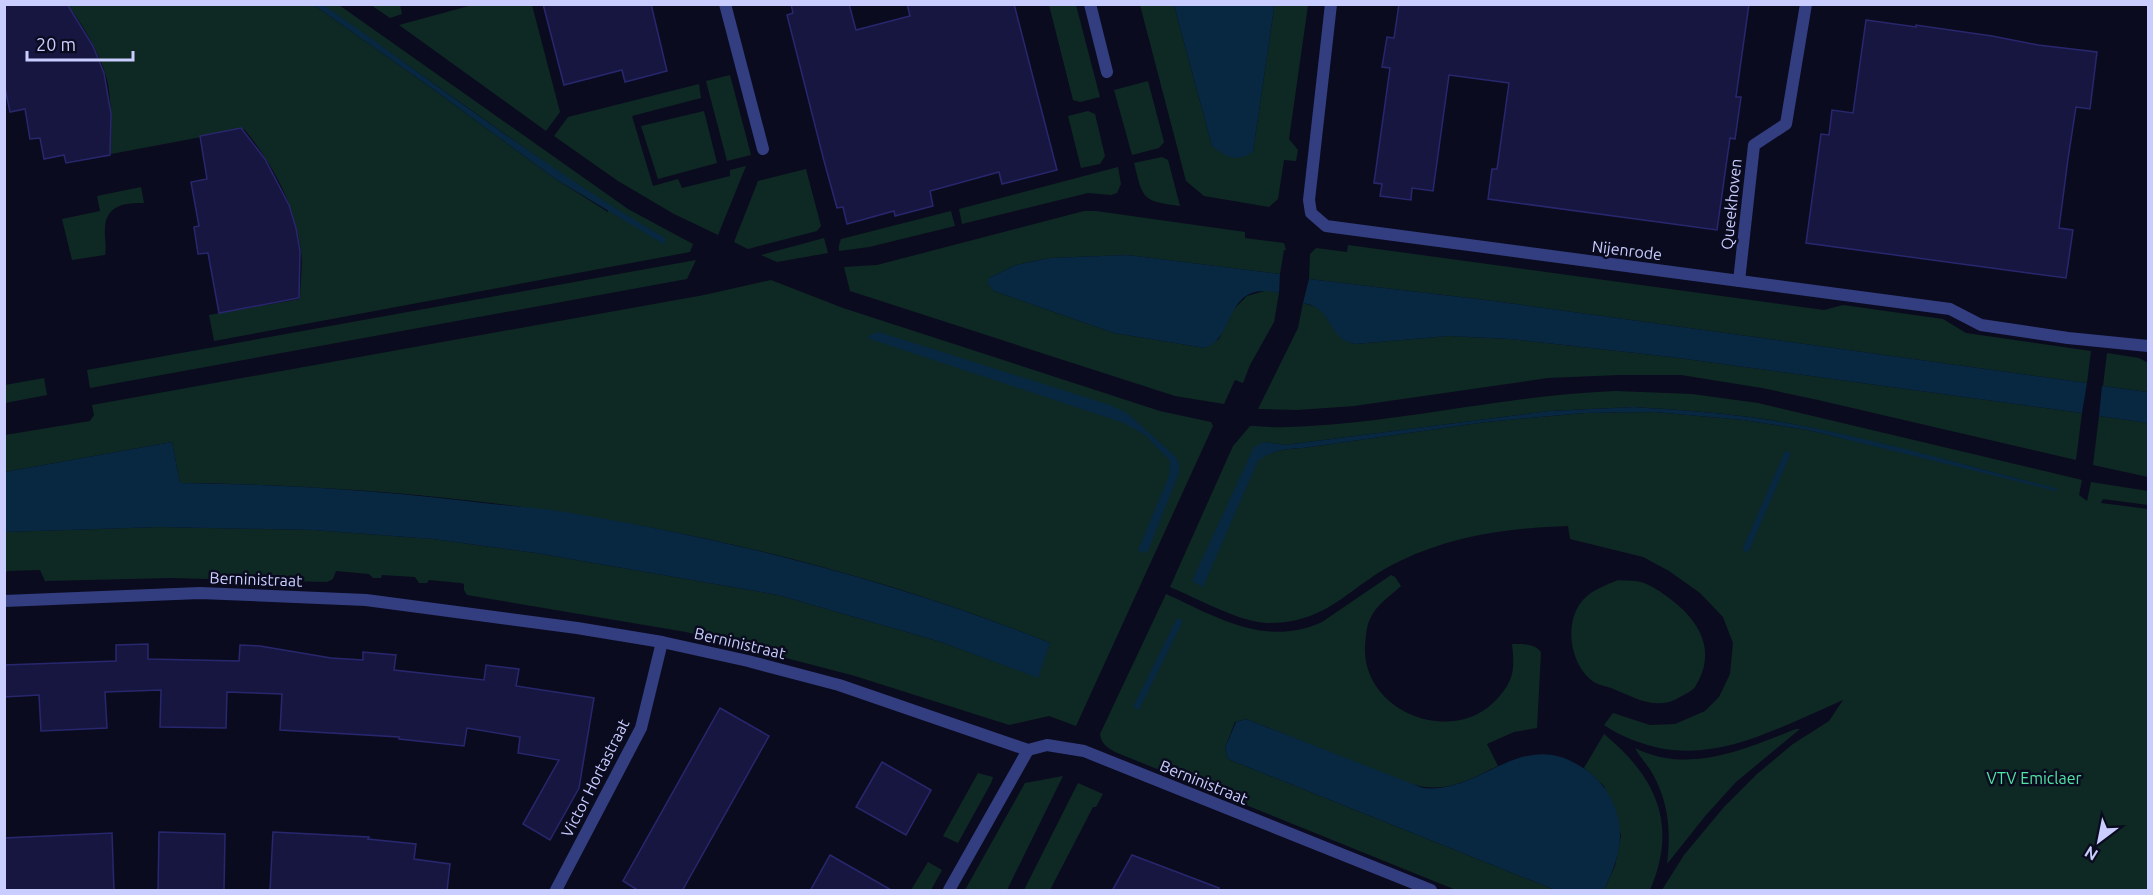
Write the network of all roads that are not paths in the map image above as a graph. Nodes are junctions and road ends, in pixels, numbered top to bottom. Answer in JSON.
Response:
{"nodes":[{"id":1,"x":725,"y":4,"type":"edge"},
{"id":2,"x":1090,"y":4,"type":"edge"},
{"id":3,"x":1331,"y":4,"type":"edge"},
{"id":4,"x":1806,"y":4,"type":"edge"},
{"id":5,"x":1107,"y":72,"type":"dead end"},
{"id":6,"x":763,"y":149,"type":"dead end"},
{"id":7,"x":1739,"y":281,"type":"junction"},
{"id":8,"x":2148,"y":346,"type":"edge"},
{"id":9,"x":4,"y":601,"type":"edge"},
{"id":10,"x":662,"y":642,"type":"junction"},
{"id":11,"x":1028,"y":750,"type":"junction"},
{"id":12,"x":556,"y":891,"type":"edge"},
{"id":13,"x":949,"y":891,"type":"edge"},
{"id":14,"x":1431,"y":891,"type":"edge"}],
"edges":[{"from":1,"to":6,"type":"street"},
{"from":2,"to":5,"type":"street"},
{"from":3,"to":7,"type":"street","name":"Nijenrode"},
{"from":4,"to":7,"type":"street","name":"Queekhoven"},
{"from":7,"to":8,"type":"street","name":"Nijenrode"},
{"from":9,"to":10,"type":"street","name":"Berninistraat"},
{"from":10,"to":11,"type":"street","name":"Berninistraat"},
{"from":10,"to":12,"type":"street","name":"Victor Hortastraat"},
{"from":11,"to":13,"type":"street"},
{"from":11,"to":14,"type":"street","name":"Berninistraat"}]}
